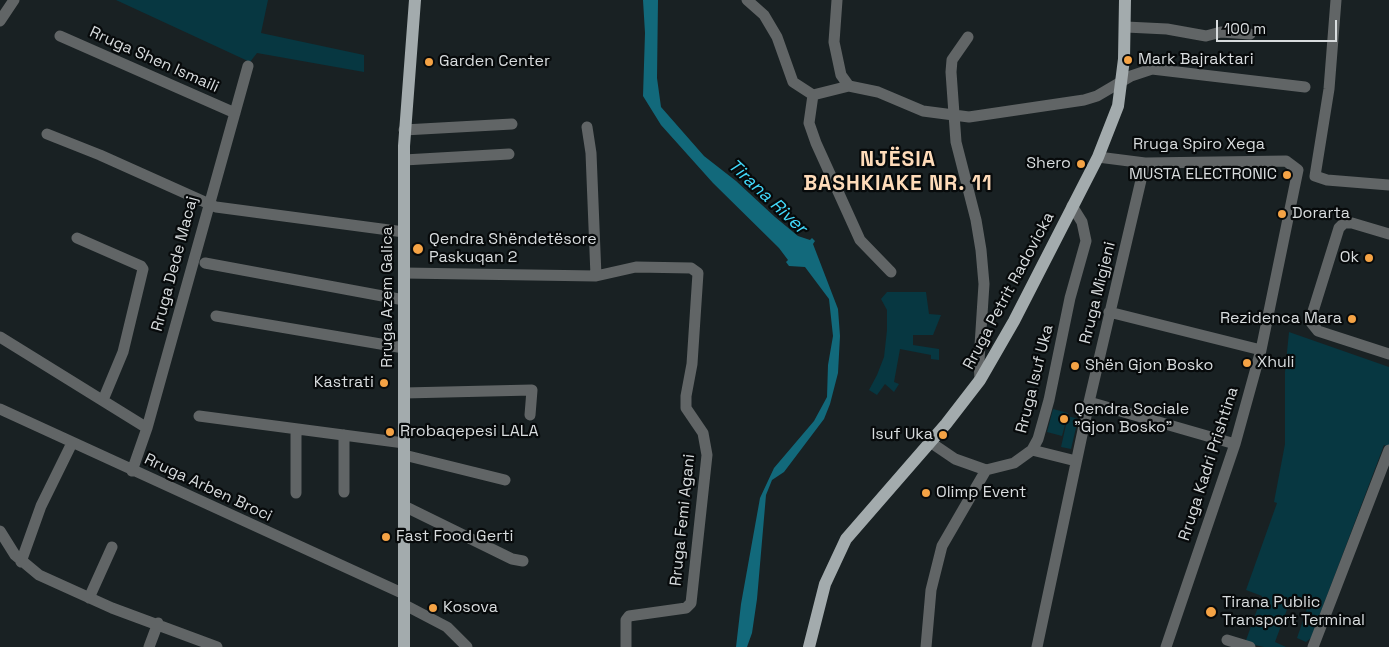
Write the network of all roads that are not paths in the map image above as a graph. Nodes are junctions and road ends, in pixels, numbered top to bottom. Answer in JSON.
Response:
{"nodes":[{"id":1,"x":14,"y":0,"type":"edge"},
{"id":2,"x":415,"y":0,"type":"edge"},
{"id":3,"x":747,"y":0,"type":"edge"},
{"id":4,"x":836,"y":0,"type":"edge"},
{"id":5,"x":1125,"y":0,"type":"edge"},
{"id":6,"x":1336,"y":0,"type":"edge"},
{"id":7,"x":0,"y":21,"type":"edge"},
{"id":8,"x":1126,"y":27,"type":"junction"},
{"id":9,"x":1250,"y":34,"type":"dead end"},
{"id":10,"x":60,"y":36,"type":"dead end"},
{"id":11,"x":968,"y":37,"type":"dead end"},
{"id":12,"x":248,"y":66,"type":"dead end"},
{"id":13,"x":1121,"y":81,"type":"junction"},
{"id":14,"x":849,"y":86,"type":"junction"},
{"id":15,"x":1305,"y":86,"type":"dead end"},
{"id":16,"x":813,"y":95,"type":"junction"},
{"id":17,"x":235,"y":113,"type":"junction"},
{"id":18,"x":956,"y":116,"type":"junction"},
{"id":19,"x":512,"y":124,"type":"dead end"},
{"id":20,"x":586,"y":127,"type":"dead end"},
{"id":21,"x":404,"y":130,"type":"junction"},
{"id":22,"x":47,"y":134,"type":"dead end"},
{"id":23,"x":509,"y":154,"type":"dead end"},
{"id":24,"x":1098,"y":157,"type":"junction"},
{"id":25,"x":404,"y":160,"type":"junction"},
{"id":26,"x":1145,"y":163,"type":"junction"},
{"id":27,"x":1298,"y":170,"type":"joint"},
{"id":28,"x":1389,"y":185,"type":"edge"},
{"id":29,"x":208,"y":204,"type":"junction"},
{"id":30,"x":1072,"y":206,"type":"junction"},
{"id":31,"x":404,"y":232,"type":"junction"},
{"id":32,"x":1389,"y":234,"type":"edge"},
{"id":33,"x":78,"y":238,"type":"dead end"},
{"id":34,"x":205,"y":263,"type":"dead end"},
{"id":35,"x":891,"y":272,"type":"dead end"},
{"id":36,"x":404,"y":274,"type":"junction"},
{"id":37,"x":596,"y":276,"type":"junction"},
{"id":38,"x":404,"y":300,"type":"junction"},
{"id":39,"x":1109,"y":312,"type":"junction"},
{"id":40,"x":216,"y":316,"type":"dead end"},
{"id":41,"x":0,"y":337,"type":"edge"},
{"id":42,"x":404,"y":348,"type":"junction"},
{"id":43,"x":1261,"y":350,"type":"junction"},
{"id":44,"x":1389,"y":352,"type":"edge"},
{"id":45,"x":980,"y":380,"type":"junction"},
{"id":46,"x":404,"y":393,"type":"junction"},
{"id":47,"x":103,"y":400,"type":"junction"},
{"id":48,"x":1088,"y":402,"type":"junction"},
{"id":49,"x":0,"y":409,"type":"edge"},
{"id":50,"x":530,"y":415,"type":"dead end"},
{"id":51,"x":199,"y":416,"type":"dead end"},
{"id":52,"x":147,"y":428,"type":"junction"},
{"id":53,"x":296,"y":429,"type":"junction"},
{"id":54,"x":344,"y":435,"type":"junction"},
{"id":55,"x":930,"y":442,"type":"junction"},
{"id":56,"x":72,"y":443,"type":"junction"},
{"id":57,"x":1234,"y":444,"type":"junction"},
{"id":58,"x":404,"y":449,"type":"junction"},
{"id":59,"x":1032,"y":450,"type":"junction"},
{"id":60,"x":1389,"y":450,"type":"edge"},
{"id":61,"x":1076,"y":461,"type":"junction"},
{"id":62,"x":986,"y":470,"type":"junction"},
{"id":63,"x":132,"y":471,"type":"junction"},
{"id":64,"x":505,"y":480,"type":"dead end"},
{"id":65,"x":344,"y":492,"type":"dead end"},
{"id":66,"x":296,"y":493,"type":"dead end"},
{"id":67,"x":404,"y":506,"type":"junction"},
{"id":68,"x":0,"y":531,"type":"edge"},
{"id":69,"x":112,"y":547,"type":"dead end"},
{"id":70,"x":523,"y":561,"type":"dead end"},
{"id":71,"x":21,"y":562,"type":"junction"},
{"id":72,"x":89,"y":598,"type":"junction"},
{"id":73,"x":405,"y":600,"type":"junction"},
{"id":74,"x":158,"y":623,"type":"junction"},
{"id":75,"x":1227,"y":640,"type":"dead end"},
{"id":76,"x":149,"y":647,"type":"edge"},
{"id":77,"x":217,"y":647,"type":"edge"},
{"id":78,"x":404,"y":647,"type":"edge"},
{"id":79,"x":467,"y":647,"type":"edge"},
{"id":80,"x":626,"y":647,"type":"edge"},
{"id":81,"x":809,"y":647,"type":"edge"},
{"id":82,"x":926,"y":647,"type":"edge"},
{"id":83,"x":1037,"y":647,"type":"edge"},
{"id":84,"x":1166,"y":647,"type":"edge"},
{"id":85,"x":1250,"y":647,"type":"edge"},
{"id":86,"x":1313,"y":647,"type":"edge"}],
"edges":[{"from":1,"to":7,"type":"street"},
{"from":2,"to":21,"type":"main road","name":"Rruga Azem Galica"},
{"from":3,"to":16,"type":"street"},
{"from":4,"to":14,"type":"street"},
{"from":5,"to":8,"type":"main road","name":"Rruga Petrit Radovicka"},
{"from":6,"to":28,"type":"street"},
{"from":8,"to":9,"type":"street"},
{"from":8,"to":13,"type":"main road","name":"Rruga Petrit Radovicka"},
{"from":10,"to":17,"type":"street","name":"Rruga Shen Ismaili"},
{"from":11,"to":18,"type":"street"},
{"from":12,"to":17,"type":"street","name":"Rruga Dede Macaj"},
{"from":13,"to":15,"type":"street"},
{"from":13,"to":18,"type":"street"},
{"from":13,"to":24,"type":"main road","name":"Rruga Petrit Radovicka"},
{"from":14,"to":16,"type":"street"},
{"from":14,"to":18,"type":"street"},
{"from":16,"to":35,"type":"street"},
{"from":17,"to":29,"type":"street","name":"Rruga Dede Macaj"},
{"from":18,"to":45,"type":"street"},
{"from":19,"to":21,"type":"street"},
{"from":20,"to":37,"type":"street"},
{"from":21,"to":25,"type":"main road","name":"Rruga Azem Galica"},
{"from":22,"to":29,"type":"street"},
{"from":23,"to":25,"type":"street"},
{"from":24,"to":26,"type":"street","name":"Rruga Spiro Xega"},
{"from":24,"to":30,"type":"main road","name":"Rruga Petrit Radovicka"},
{"from":25,"to":31,"type":"main road","name":"Rruga Azem Galica"},
{"from":26,"to":27,"type":"street","name":"Rruga Spiro Xega"},
{"from":26,"to":39,"type":"street","name":"Rruga Migjeni"},
{"from":27,"to":43,"type":"street","name":"Rruga Kadri Prishtina"},
{"from":29,"to":31,"type":"street"},
{"from":29,"to":52,"type":"street","name":"Rruga Dede Macaj"},
{"from":30,"to":45,"type":"main road","name":"Rruga Petrit Radovicka"},
{"from":30,"to":59,"type":"street","name":"Rruga Isuf Uka"},
{"from":31,"to":36,"type":"main road","name":"Rruga Azem Galica"},
{"from":32,"to":44,"type":"street"},
{"from":33,"to":47,"type":"street"},
{"from":34,"to":38,"type":"street"},
{"from":36,"to":37,"type":"street"},
{"from":36,"to":38,"type":"main road","name":"Rruga Azem Galica"},
{"from":37,"to":80,"type":"street","name":"Rruga Femi Agani"},
{"from":38,"to":42,"type":"main road","name":"Rruga Azem Galica"},
{"from":39,"to":43,"type":"street"},
{"from":39,"to":48,"type":"street","name":"Rruga Migjeni"},
{"from":40,"to":42,"type":"street"},
{"from":41,"to":47,"type":"street"},
{"from":42,"to":46,"type":"main road","name":"Rruga Azem Galica"},
{"from":43,"to":57,"type":"street","name":"Rruga Kadri Prishtina"},
{"from":45,"to":55,"type":"main road","name":"Rruga Petrit Radovicka"},
{"from":46,"to":50,"type":"street"},
{"from":46,"to":58,"type":"main road","name":"Rruga Azem Galica"},
{"from":47,"to":52,"type":"street"},
{"from":48,"to":57,"type":"street"},
{"from":48,"to":61,"type":"street","name":"Rruga Migjeni"},
{"from":49,"to":56,"type":"street","name":"Rruga Arben Broci"},
{"from":51,"to":53,"type":"street"},
{"from":52,"to":63,"type":"street","name":"Rruga Dede Macaj"},
{"from":53,"to":54,"type":"street"},
{"from":53,"to":66,"type":"street"},
{"from":54,"to":58,"type":"street"},
{"from":54,"to":65,"type":"street"},
{"from":55,"to":62,"type":"street"},
{"from":55,"to":81,"type":"main road","name":"Rruga Petrit Radovicka"},
{"from":56,"to":63,"type":"street","name":"Rruga Arben Broci"},
{"from":56,"to":71,"type":"street"},
{"from":57,"to":84,"type":"street","name":"Rruga Kadri Prishtina"},
{"from":58,"to":64,"type":"street"},
{"from":58,"to":67,"type":"main road","name":"Rruga Azem Galica"},
{"from":59,"to":61,"type":"street"},
{"from":59,"to":62,"type":"street","name":"Rruga Isuf Uka"},
{"from":60,"to":86,"type":"street"},
{"from":61,"to":83,"type":"street","name":"Rruga Migjeni"},
{"from":62,"to":82,"type":"street"},
{"from":63,"to":73,"type":"street","name":"Rruga Arben Broci"},
{"from":67,"to":70,"type":"street"},
{"from":67,"to":73,"type":"main road","name":"Rruga Azem Galica"},
{"from":68,"to":71,"type":"street"},
{"from":69,"to":72,"type":"street"},
{"from":71,"to":72,"type":"street"},
{"from":72,"to":74,"type":"street"},
{"from":73,"to":78,"type":"main road","name":"Rruga Azem Galica"},
{"from":73,"to":79,"type":"street","name":"Rruga Arben Broci"},
{"from":74,"to":76,"type":"street"},
{"from":74,"to":77,"type":"street"},
{"from":75,"to":85,"type":"street"}]}
